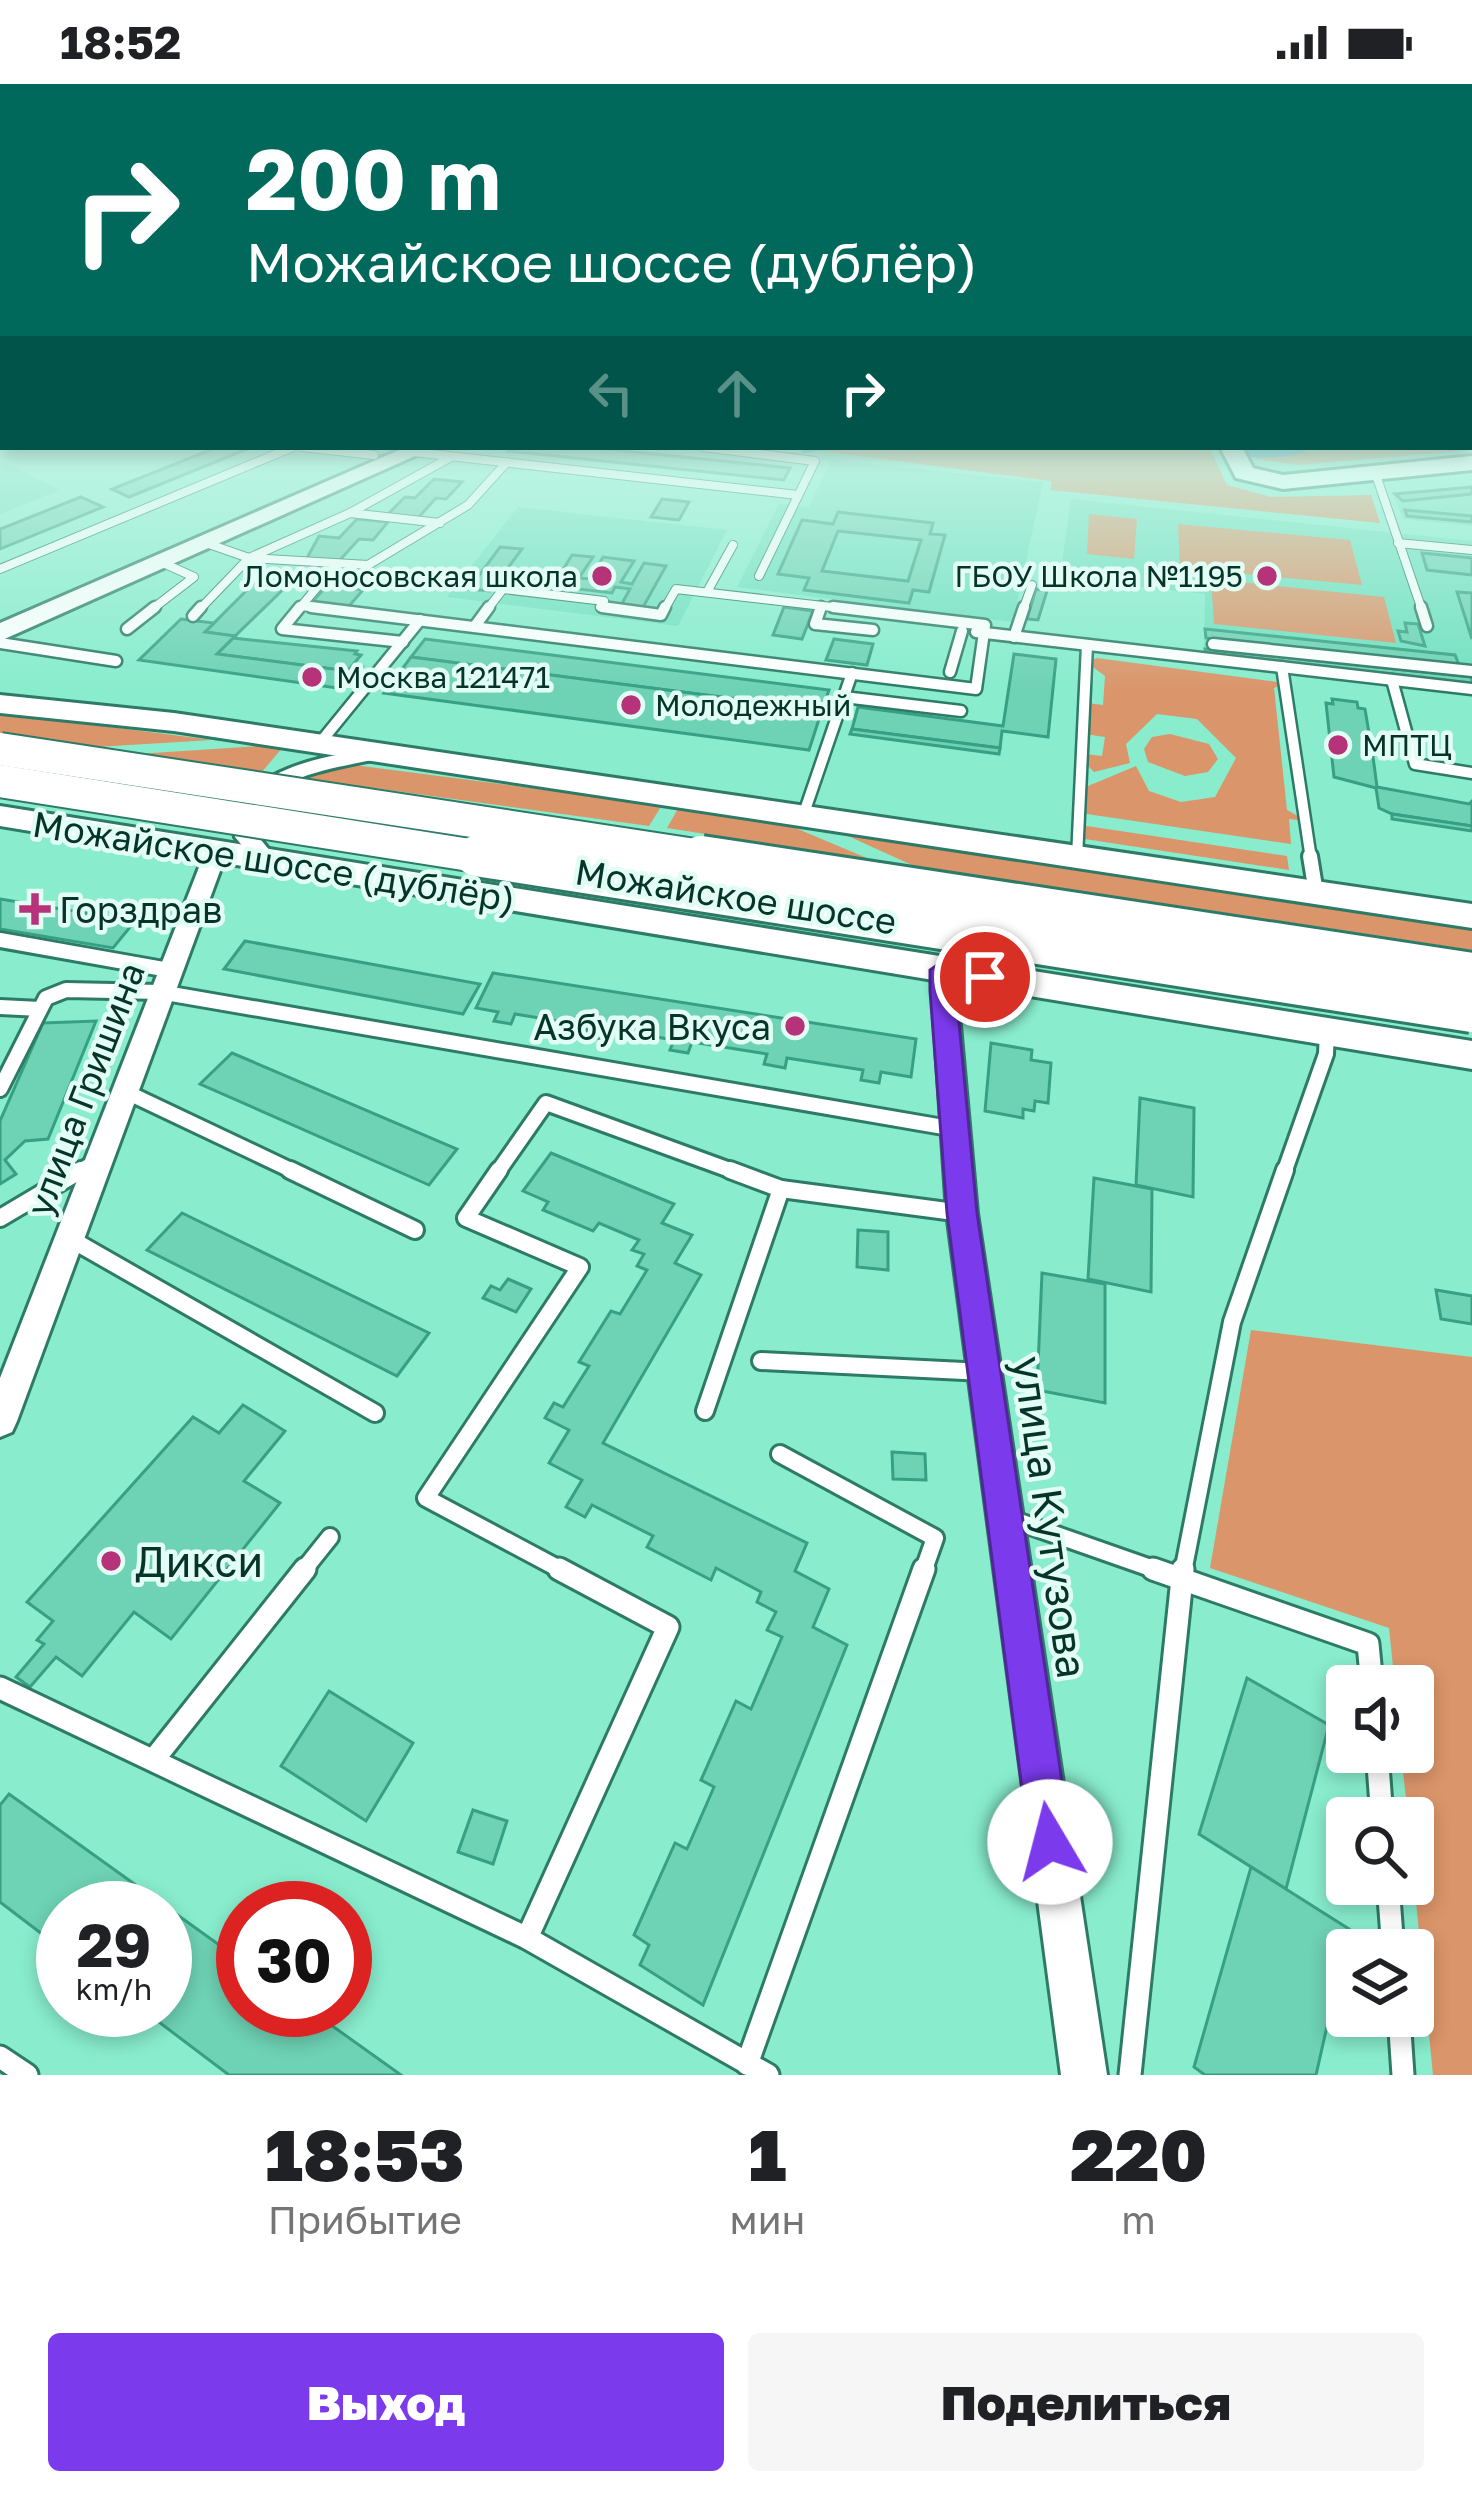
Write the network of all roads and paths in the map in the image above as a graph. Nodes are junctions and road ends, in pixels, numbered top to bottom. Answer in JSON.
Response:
{"nodes":[{"id":1,"x":153,"y":506,"type":"edge"},
{"id":2,"x":266,"y":506,"type":"edge"},
{"id":3,"x":284,"y":506,"type":"edge"},
{"id":4,"x":363,"y":506,"type":"edge"},
{"id":5,"x":468,"y":506,"type":"edge"},
{"id":6,"x":793,"y":506,"type":"edge"},
{"id":7,"x":1386,"y":506,"type":"edge"},
{"id":8,"x":350,"y":513,"type":"junction"},
{"id":9,"x":441,"y":523,"type":"junction"},
{"id":10,"x":206,"y":543,"type":"junction"},
{"id":11,"x":1398,"y":543,"type":"junction"},
{"id":12,"x":733,"y":545,"type":"dead end"},
{"id":13,"x":1472,"y":550,"type":"edge"},
{"id":14,"x":248,"y":558,"type":"junction"},
{"id":15,"x":160,"y":562,"type":"junction"},
{"id":16,"x":335,"y":566,"type":"junction"},
{"id":17,"x":0,"y":568,"type":"edge"},
{"id":18,"x":759,"y":576,"type":"dead end"},
{"id":19,"x":1032,"y":585,"type":"dead end"},
{"id":20,"x":707,"y":592,"type":"junction"},
{"id":21,"x":302,"y":606,"type":"junction"},
{"id":22,"x":821,"y":606,"type":"junction"},
{"id":23,"x":0,"y":616,"type":"edge"},
{"id":24,"x":193,"y":616,"type":"dead end"},
{"id":25,"x":420,"y":620,"type":"junction"},
{"id":26,"x":907,"y":624,"type":"dead end"},
{"id":27,"x":475,"y":626,"type":"junction"},
{"id":28,"x":1427,"y":626,"type":"dead end"},
{"id":29,"x":127,"y":629,"type":"dead end"},
{"id":30,"x":873,"y":631,"type":"dead end"},
{"id":31,"x":962,"y":631,"type":"junction"},
{"id":32,"x":0,"y":633,"type":"edge"},
{"id":33,"x":984,"y":633,"type":"junction"},
{"id":34,"x":1014,"y":637,"type":"junction"},
{"id":35,"x":403,"y":642,"type":"junction"},
{"id":36,"x":0,"y":643,"type":"edge"},
{"id":37,"x":1213,"y":644,"type":"dead end"},
{"id":38,"x":1087,"y":645,"type":"junction"},
{"id":39,"x":116,"y":661,"type":"dead end"},
{"id":40,"x":1282,"y":667,"type":"junction"},
{"id":41,"x":950,"y":671,"type":"dead end"},
{"id":42,"x":1472,"y":671,"type":"edge"},
{"id":43,"x":852,"y":673,"type":"junction"},
{"id":44,"x":1392,"y":680,"type":"junction"},
{"id":45,"x":1472,"y":689,"type":"edge"},
{"id":46,"x":844,"y":697,"type":"junction"},
{"id":47,"x":0,"y":704,"type":"edge"},
{"id":48,"x":961,"y":711,"type":"dead end"},
{"id":49,"x":319,"y":744,"type":"junction"},
{"id":50,"x":0,"y":748,"type":"edge"},
{"id":51,"x":378,"y":753,"type":"junction"},
{"id":52,"x":1472,"y":772,"type":"edge"},
{"id":53,"x":0,"y":782,"type":"edge"},
{"id":54,"x":0,"y":816,"type":"edge"},
{"id":55,"x":803,"y":816,"type":"junction"},
{"id":56,"x":216,"y":853,"type":"junction"},
{"id":57,"x":1077,"y":858,"type":"junction"},
{"id":58,"x":268,"y":862,"type":"junction"},
{"id":59,"x":1316,"y":893,"type":"junction"},
{"id":60,"x":1472,"y":916,"type":"edge"},
{"id":61,"x":0,"y":940,"type":"edge"},
{"id":62,"x":943,"y":970,"type":"junction"},
{"id":63,"x":1472,"y":973,"type":"edge"},
{"id":64,"x":164,"y":981,"type":"junction"},
{"id":65,"x":0,"y":1007,"type":"edge"},
{"id":66,"x":40,"y":1009,"type":"junction"},
{"id":67,"x":1472,"y":1012,"type":"edge"},
{"id":68,"x":1327,"y":1031,"type":"junction"},
{"id":69,"x":1472,"y":1055,"type":"edge"},
{"id":70,"x":0,"y":1089,"type":"edge"},
{"id":71,"x":122,"y":1090,"type":"junction"},
{"id":72,"x":955,"y":1129,"type":"junction"},
{"id":73,"x":97,"y":1162,"type":"junction"},
{"id":74,"x":781,"y":1189,"type":"junction"},
{"id":75,"x":962,"y":1213,"type":"junction"},
{"id":76,"x":0,"y":1218,"type":"edge"},
{"id":77,"x":415,"y":1230,"type":"dead end"},
{"id":78,"x":67,"y":1237,"type":"junction"},
{"id":79,"x":761,"y":1361,"type":"dead end"},
{"id":80,"x":986,"y":1372,"type":"junction"},
{"id":81,"x":705,"y":1411,"type":"dead end"},
{"id":82,"x":375,"y":1413,"type":"dead end"},
{"id":83,"x":0,"y":1421,"type":"edge"},
{"id":84,"x":780,"y":1454,"type":"dead end"},
{"id":85,"x":1004,"y":1517,"type":"junction"},
{"id":86,"x":330,"y":1537,"type":"dead end"},
{"id":87,"x":1181,"y":1580,"type":"junction"},
{"id":88,"x":1370,"y":1665,"type":"edge"},
{"id":89,"x":0,"y":1688,"type":"edge"},
{"id":90,"x":154,"y":1758,"type":"junction"},
{"id":91,"x":527,"y":1938,"type":"junction"},
{"id":92,"x":1400,"y":2037,"type":"edge"},
{"id":93,"x":0,"y":2056,"type":"edge"},
{"id":94,"x":747,"y":2064,"type":"junction"},
{"id":95,"x":27,"y":2075,"type":"edge"},
{"id":96,"x":769,"y":2075,"type":"edge"},
{"id":97,"x":1084,"y":2075,"type":"edge"},
{"id":98,"x":1130,"y":2075,"type":"edge"},
{"id":99,"x":1403,"y":2075,"type":"edge"}],
"edges":[{"from":1,"to":17,"type":"lane"},
{"from":2,"to":23,"type":"main road"},
{"from":3,"to":10,"type":"main road"},
{"from":4,"to":8,"type":"lane"},
{"from":5,"to":9,"type":"lane"},
{"from":6,"to":18,"type":"lane"},
{"from":7,"to":11,"type":"lane"},
{"from":8,"to":9,"type":"lane"},
{"from":8,"to":14,"type":"lane"},
{"from":9,"to":16,"type":"lane"},
{"from":10,"to":14,"type":"lane"},
{"from":10,"to":15,"type":"main road"},
{"from":11,"to":13,"type":"lane"},
{"from":11,"to":28,"type":"lane"},
{"from":12,"to":20,"type":"lane"},
{"from":14,"to":16,"type":"lane"},
{"from":14,"to":24,"type":"lane"},
{"from":15,"to":29,"type":"lane"},
{"from":15,"to":32,"type":"main road"},
{"from":16,"to":21,"type":"lane"},
{"from":19,"to":34,"type":"lane"},
{"from":20,"to":22,"type":"lane"},
{"from":20,"to":27,"type":"lane"},
{"from":21,"to":25,"type":"lane"},
{"from":21,"to":35,"type":"lane"},
{"from":22,"to":30,"type":"lane"},
{"from":22,"to":33,"type":"lane"},
{"from":25,"to":27,"type":"lane"},
{"from":25,"to":35,"type":"lane"},
{"from":26,"to":31,"type":"lane"},
{"from":27,"to":43,"type":"lane"},
{"from":31,"to":33,"type":"lane"},
{"from":31,"to":41,"type":"lane"},
{"from":33,"to":34,"type":"lane"},
{"from":33,"to":43,"type":"lane"},
{"from":34,"to":38,"type":"lane"},
{"from":35,"to":49,"type":"lane"},
{"from":36,"to":39,"type":"lane"},
{"from":37,"to":42,"type":"lane"},
{"from":38,"to":40,"type":"lane"},
{"from":38,"to":57,"type":"lane"},
{"from":40,"to":44,"type":"lane"},
{"from":40,"to":59,"type":"lane"},
{"from":43,"to":46,"type":"lane"},
{"from":44,"to":45,"type":"lane"},
{"from":44,"to":52,"type":"lane"},
{"from":46,"to":48,"type":"lane"},
{"from":46,"to":55,"type":"lane"},
{"from":47,"to":49,"type":"main road"},
{"from":49,"to":51,"type":"main road"},
{"from":50,"to":63,"type":"main road","name":"Можайское шоссе","bridge":true},
{"from":51,"to":55,"type":"main road"},
{"from":51,"to":58,"type":"street"},
{"from":53,"to":67,"type":"main road","name":"Можайское шоссе","bridge":true},
{"from":54,"to":56,"type":"main road","name":"Можайское шоссе (дублёр)"},
{"from":55,"to":57,"type":"main road"},
{"from":56,"to":58,"type":"main road","name":"Можайское шоссе (дублёр)"},
{"from":56,"to":64,"type":"street","name":"улица Гришина"},
{"from":57,"to":59,"type":"main road"},
{"from":58,"to":62,"type":"main road","name":"Можайское шоссе (дублёр)"},
{"from":59,"to":60,"type":"main road"},
{"from":61,"to":64,"type":"lane"},
{"from":62,"to":68,"type":"main road","name":"Можайское шоссе (дублёр)"},
{"from":62,"to":72,"type":"street","name":"улица Кутузова"},
{"from":64,"to":66,"type":"lane"},
{"from":64,"to":71,"type":"street","name":"улица Гришина"},
{"from":64,"to":72,"type":"lane"},
{"from":65,"to":66,"type":"lane"},
{"from":66,"to":70,"type":"lane"},
{"from":68,"to":69,"type":"main road","name":"Можайское шоссе (дублёр)"},
{"from":68,"to":87,"type":"lane"},
{"from":71,"to":73,"type":"street","name":"улица Гришина"},
{"from":71,"to":77,"type":"lane"},
{"from":72,"to":75,"type":"street","name":"улица Кутузова"},
{"from":73,"to":76,"type":"lane"},
{"from":73,"to":78,"type":"street","name":"улица Гришина"},
{"from":74,"to":75,"type":"lane"},
{"from":74,"to":81,"type":"lane"},
{"from":74,"to":91,"type":"lane"},
{"from":75,"to":80,"type":"street","name":"улица Кутузова"},
{"from":78,"to":82,"type":"lane"},
{"from":78,"to":83,"type":"street","name":"улица Гришина"},
{"from":79,"to":80,"type":"lane"},
{"from":80,"to":85,"type":"street","name":"улица Кутузова"},
{"from":84,"to":94,"type":"lane"},
{"from":85,"to":87,"type":"lane"},
{"from":85,"to":97,"type":"street","name":"улица Кутузова"},
{"from":86,"to":90,"type":"lane"},
{"from":87,"to":88,"type":"lane"},
{"from":87,"to":98,"type":"lane"},
{"from":89,"to":90,"type":"lane"},
{"from":90,"to":91,"type":"lane"},
{"from":91,"to":94,"type":"lane"},
{"from":92,"to":99,"type":"lane"},
{"from":93,"to":95,"type":"lane"},
{"from":94,"to":96,"type":"lane"}]}
